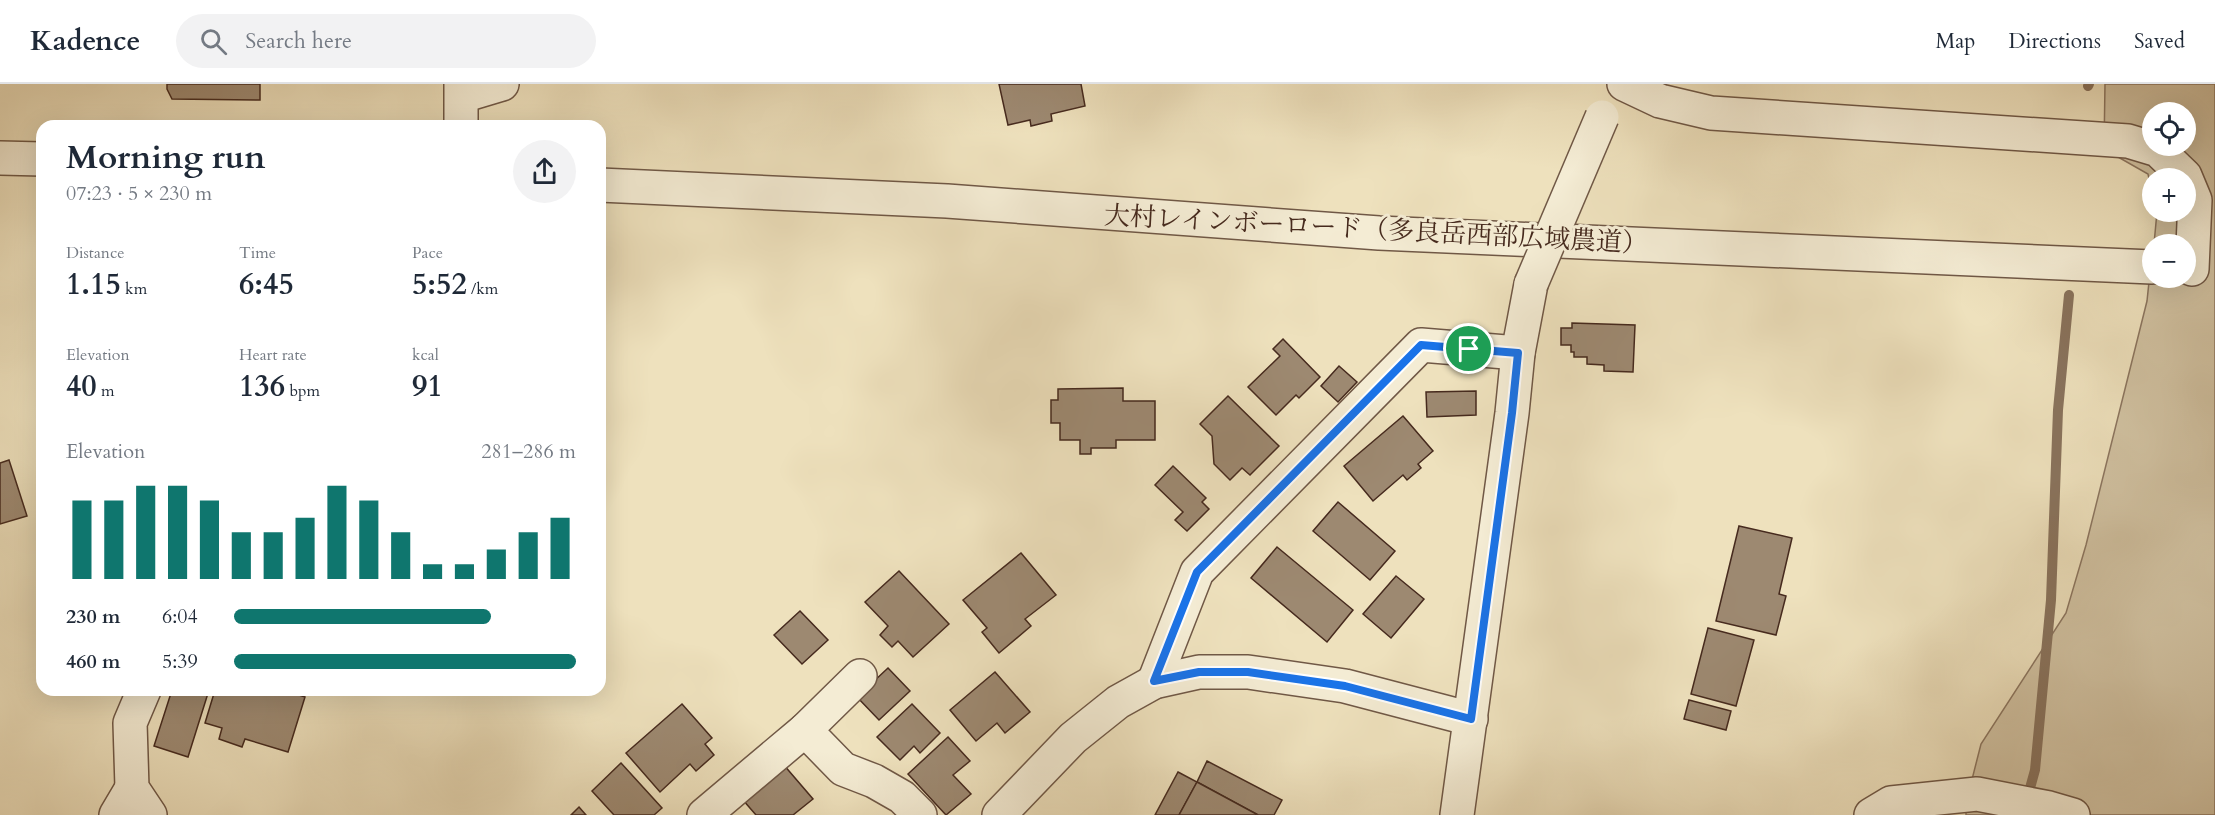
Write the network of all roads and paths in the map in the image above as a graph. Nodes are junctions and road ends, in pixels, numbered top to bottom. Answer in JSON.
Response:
{"nodes":[{"id":1,"x":502,"y":84,"type":"edge"},
{"id":2,"x":1623,"y":84,"type":"edge"},
{"id":3,"x":461,"y":102,"type":"edge"},
{"id":4,"x":0,"y":158,"type":"edge"},
{"id":5,"x":36,"y":159,"type":"edge"},
{"id":6,"x":606,"y":185,"type":"edge"},
{"id":7,"x":2142,"y":267,"type":"edge"},
{"id":8,"x":2198,"y":268,"type":"edge"},
{"id":9,"x":1518,"y":353,"type":"junction"},
{"id":10,"x":860,"y":676,"type":"dead end"},
{"id":11,"x":1154,"y":681,"type":"junction"},
{"id":12,"x":141,"y":696,"type":"edge"},
{"id":13,"x":1471,"y":719,"type":"junction"},
{"id":14,"x":805,"y":730,"type":"junction"},
{"id":15,"x":124,"y":801,"type":"edge"},
{"id":16,"x":2061,"y":811,"type":"edge"},
{"id":17,"x":150,"y":815,"type":"edge"},
{"id":18,"x":704,"y":815,"type":"edge"},
{"id":19,"x":920,"y":815,"type":"edge"},
{"id":20,"x":999,"y":815,"type":"edge"},
{"id":21,"x":1457,"y":815,"type":"edge"},
{"id":22,"x":1871,"y":815,"type":"edge"}],
"edges":[{"from":1,"to":3,"type":"street"},
{"from":2,"to":8,"type":"street"},
{"from":2,"to":9,"type":"street","bridge":true},
{"from":4,"to":5,"type":"street"},
{"from":6,"to":7,"type":"street","name":"大村レインボーロード（多良岳西部広域農道）"},
{"from":9,"to":11,"type":"street"},
{"from":9,"to":13,"type":"street"},
{"from":10,"to":14,"type":"street"},
{"from":11,"to":13,"type":"street"},
{"from":11,"to":20,"type":"street"},
{"from":12,"to":15,"type":"street"},
{"from":13,"to":21,"type":"street"},
{"from":14,"to":18,"type":"street"},
{"from":14,"to":19,"type":"street"},
{"from":15,"to":17,"type":"street"},
{"from":16,"to":22,"type":"street"}]}
